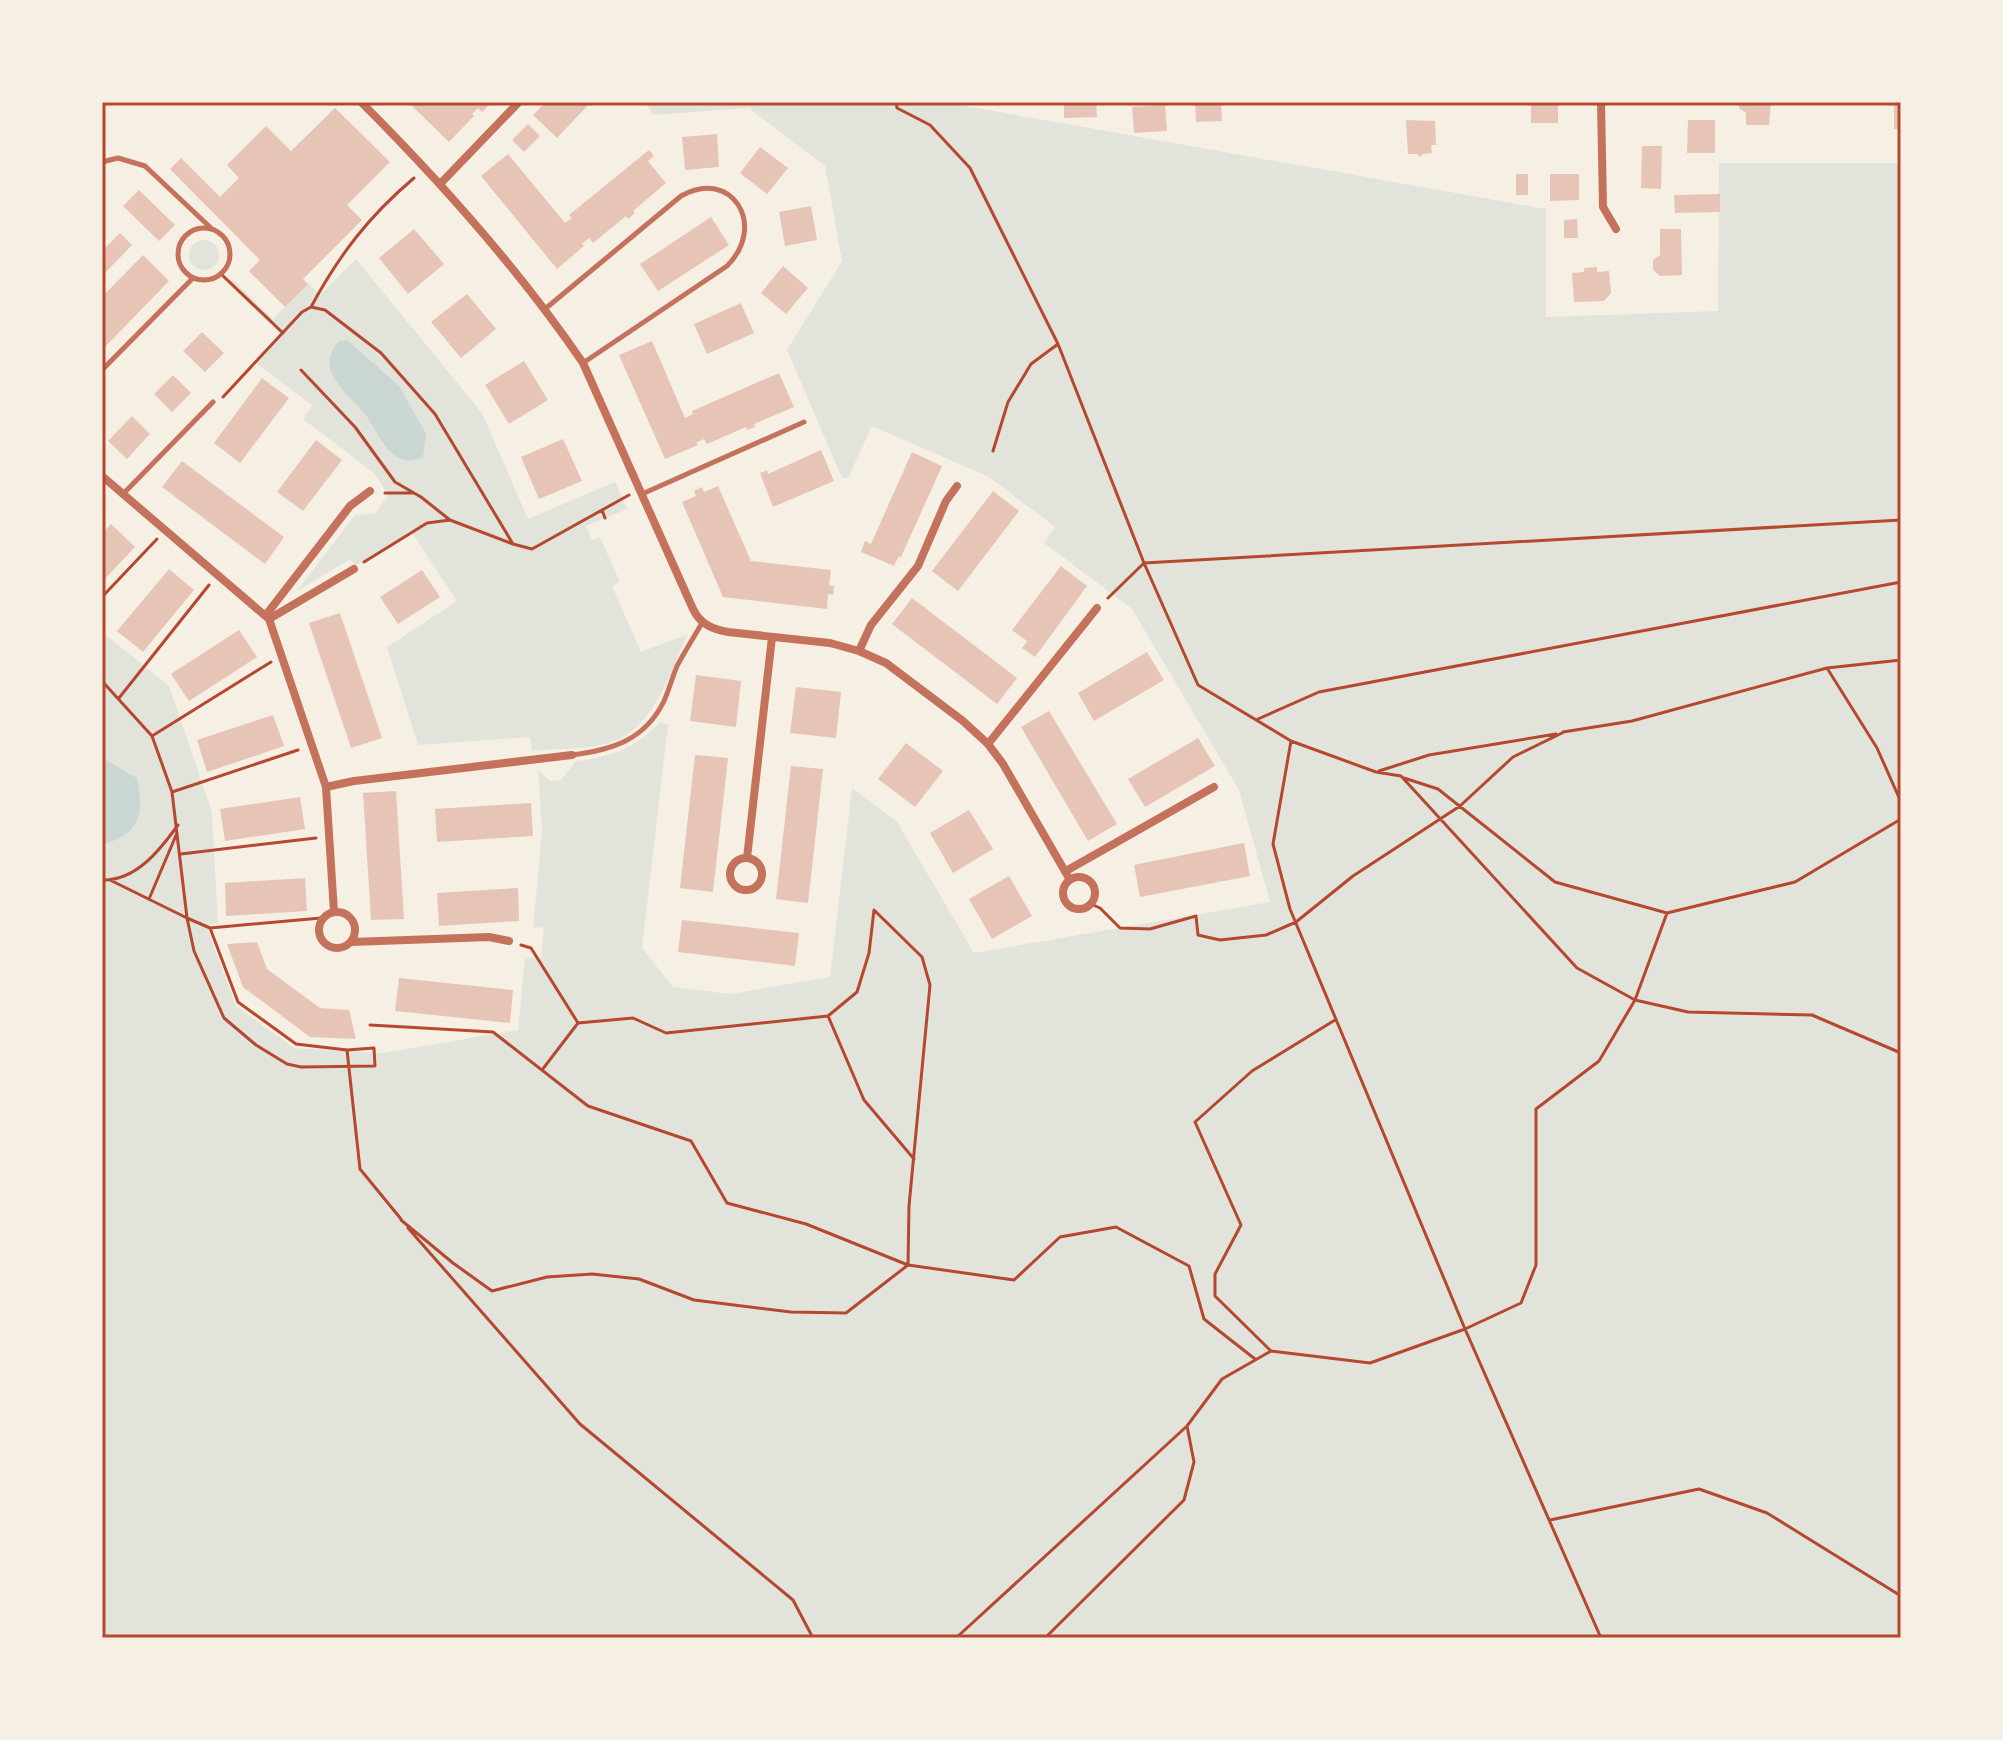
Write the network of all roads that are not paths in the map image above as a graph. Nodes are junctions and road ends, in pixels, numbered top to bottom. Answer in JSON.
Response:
{"nodes":[{"id":1,"x":361,"y":102,"type":"edge"},
{"id":2,"x":519,"y":102,"type":"edge"},
{"id":3,"x":1601,"y":102,"type":"edge"},
{"id":4,"x":102,"y":162,"type":"edge"},
{"id":5,"x":441,"y":183,"type":"junction"},
{"id":6,"x":1616,"y":229,"type":"dead end"},
{"id":7,"x":215,"y":231,"type":"junction"},
{"id":8,"x":193,"y":278,"type":"junction"},
{"id":9,"x":544,"y":309,"type":"junction"},
{"id":10,"x":583,"y":363,"type":"junction"},
{"id":11,"x":102,"y":370,"type":"edge"},
{"id":12,"x":213,"y":402,"type":"road end"},
{"id":13,"x":804,"y":422,"type":"dead end"},
{"id":14,"x":102,"y":476,"type":"edge"},
{"id":15,"x":957,"y":486,"type":"dead end"},
{"id":16,"x":370,"y":491,"type":"road end"},
{"id":17,"x":641,"y":492,"type":"junction"},
{"id":18,"x":122,"y":495,"type":"junction"},
{"id":19,"x":354,"y":569,"type":"road end"},
{"id":20,"x":1097,"y":608,"type":"road end"},
{"id":21,"x":268,"y":617,"type":"junction"},
{"id":22,"x":702,"y":623,"type":"junction"},
{"id":23,"x":772,"y":637,"type":"junction"},
{"id":24,"x":859,"y":651,"type":"junction"},
{"id":25,"x":988,"y":744,"type":"junction"},
{"id":26,"x":572,"y":755,"type":"joint"},
{"id":27,"x":326,"y":787,"type":"junction"},
{"id":28,"x":1214,"y":787,"type":"dead end"},
{"id":29,"x":747,"y":858,"type":"dead end"},
{"id":30,"x":1068,"y":876,"type":"junction"},
{"id":31,"x":334,"y":912,"type":"junction"},
{"id":32,"x":509,"y":941,"type":"road end"},
{"id":33,"x":352,"y":942,"type":"junction"}],
"edges":[{"from":1,"to":5,"type":"street"},
{"from":2,"to":5,"type":"street"},
{"from":3,"to":6,"type":"street"},
{"from":4,"to":7,"type":"lane"},
{"from":5,"to":9,"type":"street"},
{"from":7,"to":8,"type":"lane"},
{"from":7,"to":8,"type":"lane"},
{"from":8,"to":11,"type":"lane"},
{"from":9,"to":10,"type":"street"},
{"from":9,"to":10,"type":"lane"},
{"from":10,"to":17,"type":"street"},
{"from":12,"to":18,"type":"lane"},
{"from":13,"to":17,"type":"lane"},
{"from":14,"to":18,"type":"street"},
{"from":15,"to":24,"type":"street"},
{"from":16,"to":21,"type":"street"},
{"from":17,"to":22,"type":"street"},
{"from":18,"to":21,"type":"street"},
{"from":19,"to":21,"type":"street"},
{"from":20,"to":25,"type":"street"},
{"from":21,"to":27,"type":"street"},
{"from":22,"to":23,"type":"street"},
{"from":22,"to":26,"type":"lane"},
{"from":23,"to":24,"type":"street"},
{"from":23,"to":29,"type":"street"},
{"from":24,"to":25,"type":"street"},
{"from":25,"to":30,"type":"street"},
{"from":26,"to":27,"type":"street"},
{"from":27,"to":31,"type":"street"},
{"from":28,"to":30,"type":"street"},
{"from":30,"to":30,"type":"street"},
{"from":31,"to":33,"type":"street"},
{"from":31,"to":33,"type":"street"},
{"from":32,"to":33,"type":"street"}]}
